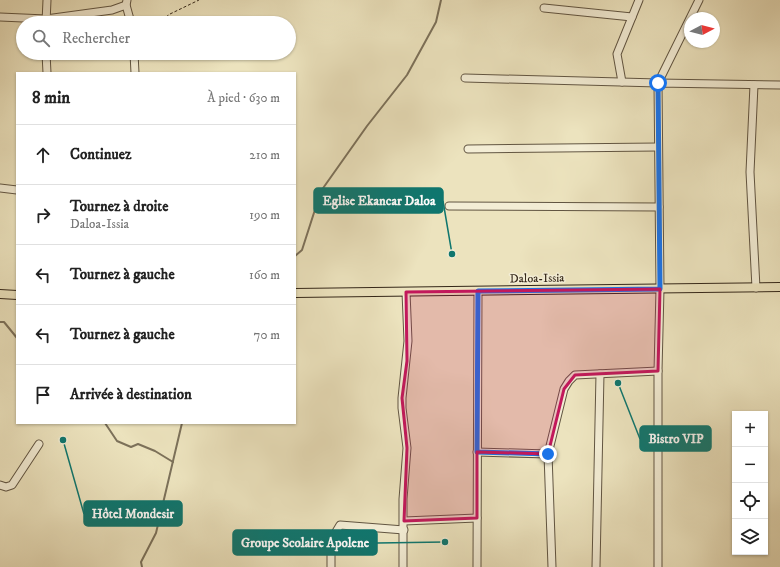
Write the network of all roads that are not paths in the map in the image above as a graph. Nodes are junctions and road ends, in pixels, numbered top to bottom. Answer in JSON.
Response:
{"nodes":[{"id":1,"x":47,"y":0,"type":"edge"},
{"id":2,"x":639,"y":0,"type":"edge"},
{"id":3,"x":699,"y":0,"type":"edge"},
{"id":4,"x":127,"y":3,"type":"edge"},
{"id":5,"x":544,"y":8,"type":"dead end"},
{"id":6,"x":46,"y":16,"type":"edge"},
{"id":7,"x":76,"y":16,"type":"edge"},
{"id":8,"x":130,"y":16,"type":"edge"},
{"id":9,"x":0,"y":17,"type":"edge"},
{"id":10,"x":632,"y":17,"type":"junction"},
{"id":11,"x":16,"y":18,"type":"edge"},
{"id":12,"x":46,"y":60,"type":"edge"},
{"id":13,"x":134,"y":60,"type":"edge"},
{"id":14,"x":47,"y":72,"type":"edge"},
{"id":15,"x":134,"y":72,"type":"edge"},
{"id":16,"x":465,"y":78,"type":"dead end"},
{"id":17,"x":622,"y":82,"type":"junction"},
{"id":18,"x":658,"y":83,"type":"junction"},
{"id":19,"x":780,"y":85,"type":"edge"},
{"id":20,"x":754,"y":86,"type":"junction"},
{"id":21,"x":658,"y":147,"type":"junction"},
{"id":22,"x":468,"y":149,"type":"dead end"},
{"id":23,"x":0,"y":188,"type":"edge"},
{"id":24,"x":16,"y":190,"type":"edge"},
{"id":25,"x":449,"y":206,"type":"dead end"},
{"id":26,"x":659,"y":207,"type":"junction"},
{"id":27,"x":780,"y":287,"type":"edge"},
{"id":28,"x":756,"y":288,"type":"junction"},
{"id":29,"x":660,"y":289,"type":"junction"},
{"id":30,"x":478,"y":291,"type":"junction"},
{"id":31,"x":406,"y":292,"type":"junction"},
{"id":32,"x":296,"y":293,"type":"edge"},
{"id":33,"x":0,"y":294,"type":"edge"},
{"id":34,"x":16,"y":295,"type":"edge"},
{"id":35,"x":658,"y":371,"type":"junction"},
{"id":36,"x":600,"y":374,"type":"junction"},
{"id":37,"x":39,"y":444,"type":"dead end"},
{"id":38,"x":477,"y":452,"type":"junction"},
{"id":39,"x":548,"y":454,"type":"junction"},
{"id":40,"x":0,"y":485,"type":"edge"},
{"id":41,"x":477,"y":518,"type":"junction"},
{"id":42,"x":404,"y":521,"type":"junction"},
{"id":43,"x":404,"y":530,"type":"junction"},
{"id":44,"x":331,"y":567,"type":"edge"},
{"id":45,"x":403,"y":567,"type":"edge"},
{"id":46,"x":477,"y":567,"type":"edge"},
{"id":47,"x":552,"y":567,"type":"edge"},
{"id":48,"x":596,"y":567,"type":"edge"},
{"id":49,"x":658,"y":567,"type":"edge"}],
"edges":[{"from":1,"to":6,"type":"street"},
{"from":2,"to":10,"type":"street"},
{"from":3,"to":18,"type":"street"},
{"from":4,"to":7,"type":"street"},
{"from":4,"to":8,"type":"street"},
{"from":5,"to":10,"type":"street"},
{"from":9,"to":11,"type":"street"},
{"from":10,"to":17,"type":"street"},
{"from":12,"to":14,"type":"street"},
{"from":13,"to":15,"type":"street"},
{"from":16,"to":17,"type":"street"},
{"from":17,"to":18,"type":"street"},
{"from":18,"to":20,"type":"street"},
{"from":18,"to":21,"type":"street"},
{"from":19,"to":20,"type":"street"},
{"from":20,"to":28,"type":"street"},
{"from":21,"to":22,"type":"street"},
{"from":21,"to":26,"type":"street"},
{"from":23,"to":24,"type":"street"},
{"from":25,"to":26,"type":"street"},
{"from":26,"to":29,"type":"street"},
{"from":27,"to":28,"type":"main road","name":"Daloa-Issia"},
{"from":28,"to":29,"type":"main road","name":"Daloa-Issia"},
{"from":29,"to":30,"type":"main road","name":"Daloa-Issia"},
{"from":29,"to":35,"type":"street"},
{"from":30,"to":31,"type":"main road","name":"Daloa-Issia"},
{"from":30,"to":38,"type":"street"},
{"from":31,"to":32,"type":"main road","name":"Daloa-Issia"},
{"from":31,"to":42,"type":"street"},
{"from":33,"to":34,"type":"main road"},
{"from":35,"to":36,"type":"street"},
{"from":35,"to":49,"type":"street"},
{"from":36,"to":39,"type":"street"},
{"from":36,"to":48,"type":"street"},
{"from":37,"to":40,"type":"street"},
{"from":38,"to":39,"type":"street"},
{"from":38,"to":41,"type":"street"},
{"from":39,"to":47,"type":"street"},
{"from":41,"to":42,"type":"street"},
{"from":41,"to":46,"type":"street"},
{"from":42,"to":43,"type":"street"},
{"from":43,"to":44,"type":"street"},
{"from":43,"to":45,"type":"street"}]}
